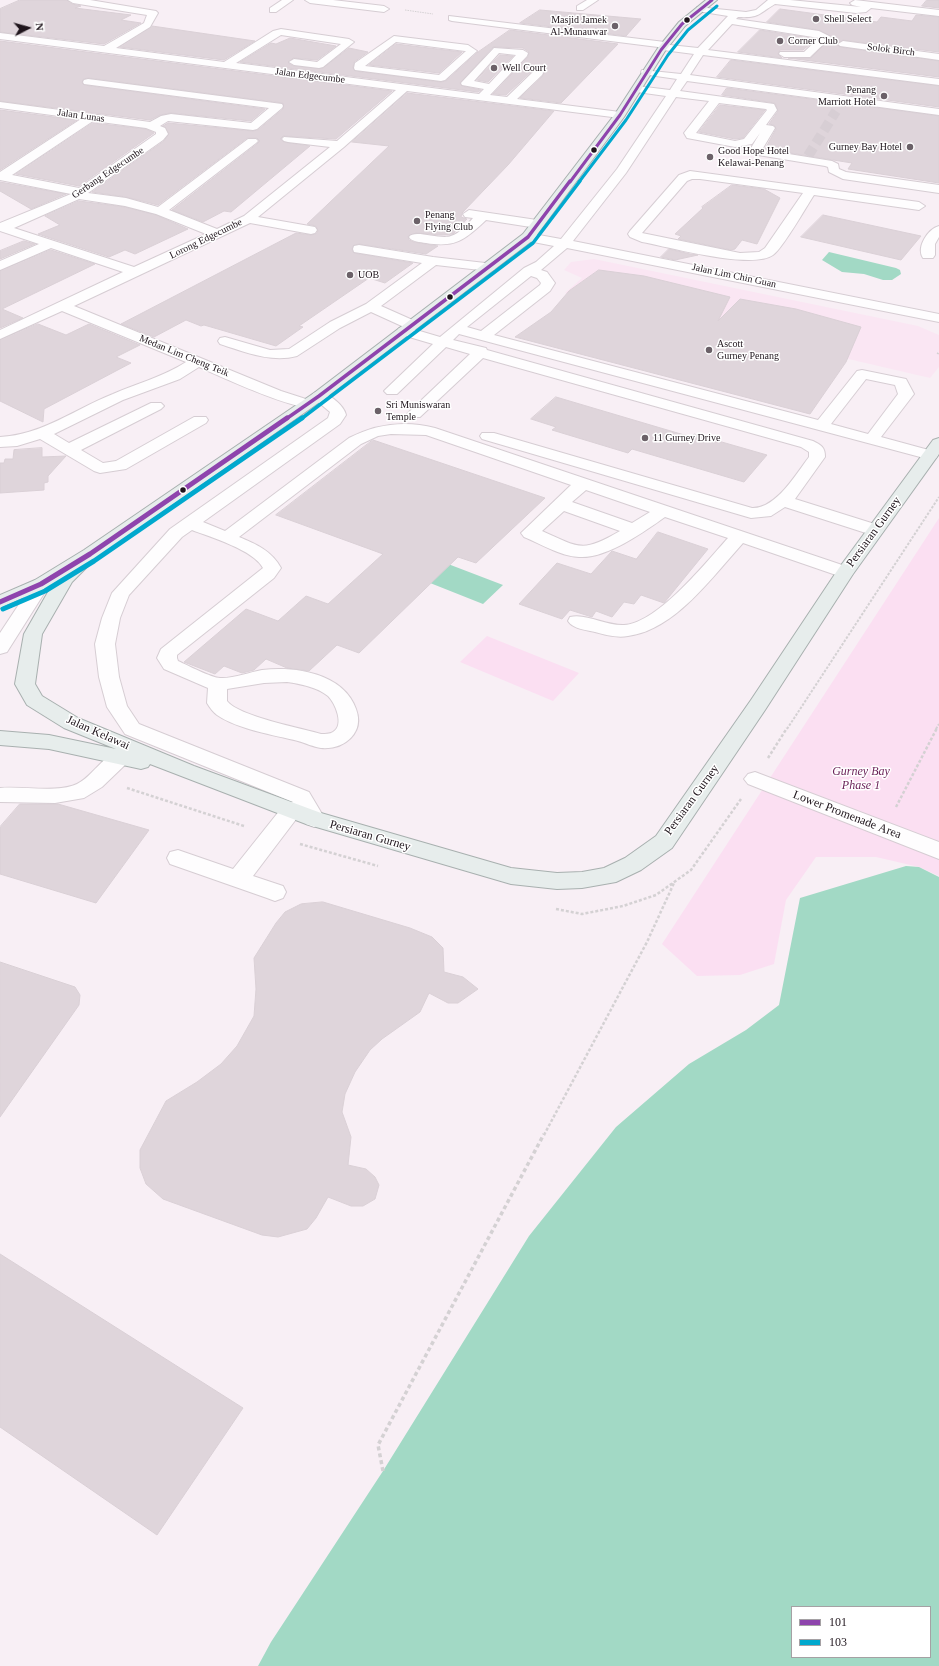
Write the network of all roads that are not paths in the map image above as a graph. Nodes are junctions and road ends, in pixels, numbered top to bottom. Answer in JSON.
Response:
{"nodes":[{"id":1,"x":74,"y":0,"type":"edge"},
{"id":2,"x":288,"y":0,"type":"edge"},
{"id":3,"x":310,"y":0,"type":"edge"},
{"id":4,"x":593,"y":0,"type":"edge"},
{"id":5,"x":712,"y":0,"type":"edge"},
{"id":6,"x":826,"y":0,"type":"edge"},
{"id":7,"x":347,"y":2,"type":"edge"},
{"id":8,"x":868,"y":5,"type":"junction"},
{"id":9,"x":580,"y":8,"type":"dead end"},
{"id":10,"x":384,"y":9,"type":"road end"},
{"id":11,"x":700,"y":9,"type":"junction"},
{"id":12,"x":273,"y":10,"type":"dead end"},
{"id":13,"x":939,"y":13,"type":"edge"},
{"id":14,"x":732,"y":17,"type":"junction"},
{"id":15,"x":452,"y":18,"type":"road end"},
{"id":16,"x":0,"y":36,"type":"edge"},
{"id":17,"x":666,"y":43,"type":"junction"},
{"id":18,"x":843,"y":44,"type":"dead end"},
{"id":19,"x":704,"y":47,"type":"junction"},
{"id":20,"x":105,"y":50,"type":"junction"},
{"id":21,"x":241,"y":56,"type":"junction"},
{"id":22,"x":939,"y":56,"type":"edge"},
{"id":23,"x":257,"y":58,"type":"dead end"},
{"id":24,"x":281,"y":60,"type":"dead end"},
{"id":25,"x":226,"y":65,"type":"junction"},
{"id":26,"x":359,"y":68,"type":"junction"},
{"id":27,"x":646,"y":72,"type":"junction"},
{"id":28,"x":538,"y":73,"type":"dead end"},
{"id":29,"x":343,"y":80,"type":"junction"},
{"id":30,"x":88,"y":82,"type":"dead end"},
{"id":31,"x":939,"y":82,"type":"edge"},
{"id":32,"x":679,"y":85,"type":"junction"},
{"id":33,"x":491,"y":87,"type":"junction"},
{"id":34,"x":404,"y":88,"type":"junction"},
{"id":35,"x":637,"y":89,"type":"junction"},
{"id":36,"x":480,"y":98,"type":"junction"},
{"id":37,"x":717,"y":98,"type":"junction"},
{"id":38,"x":788,"y":99,"type":"junction"},
{"id":39,"x":509,"y":101,"type":"junction"},
{"id":40,"x":0,"y":105,"type":"edge"},
{"id":41,"x":20,"y":108,"type":"junction"},
{"id":42,"x":939,"y":112,"type":"edge"},
{"id":43,"x":620,"y":115,"type":"junction"},
{"id":44,"x":7,"y":116,"type":"dead end"},
{"id":45,"x":92,"y":117,"type":"junction"},
{"id":46,"x":939,"y":117,"type":"edge"},
{"id":47,"x":156,"y":128,"type":"junction"},
{"id":48,"x":288,"y":139,"type":"dead end"},
{"id":49,"x":252,"y":141,"type":"dead end"},
{"id":50,"x":340,"y":145,"type":"junction"},
{"id":51,"x":939,"y":189,"type":"edge"},
{"id":52,"x":811,"y":191,"type":"junction"},
{"id":53,"x":80,"y":193,"type":"junction"},
{"id":54,"x":919,"y":206,"type":"dead end"},
{"id":55,"x":160,"y":211,"type":"junction"},
{"id":56,"x":466,"y":214,"type":"dead end"},
{"id":57,"x":484,"y":216,"type":"junction"},
{"id":58,"x":248,"y":220,"type":"junction"},
{"id":59,"x":538,"y":224,"type":"junction"},
{"id":60,"x":2,"y":227,"type":"edge"},
{"id":61,"x":311,"y":230,"type":"dead end"},
{"id":62,"x":939,"y":230,"type":"edge"},
{"id":63,"x":218,"y":234,"type":"junction"},
{"id":64,"x":415,"y":237,"type":"dead end"},
{"id":65,"x":528,"y":237,"type":"junction"},
{"id":66,"x":565,"y":243,"type":"junction"},
{"id":67,"x":50,"y":244,"type":"junction"},
{"id":68,"x":689,"y":246,"type":"junction"},
{"id":69,"x":359,"y":249,"type":"dead end"},
{"id":70,"x":928,"y":255,"type":"dead end"},
{"id":71,"x":433,"y":261,"type":"junction"},
{"id":72,"x":674,"y":264,"type":"junction"},
{"id":73,"x":0,"y":266,"type":"edge"},
{"id":74,"x":489,"y":266,"type":"junction"},
{"id":75,"x":529,"y":271,"type":"junction"},
{"id":76,"x":136,"y":272,"type":"junction"},
{"id":77,"x":62,"y":306,"type":"junction"},
{"id":78,"x":371,"y":306,"type":"junction"},
{"id":79,"x":939,"y":318,"type":"edge"},
{"id":80,"x":408,"y":328,"type":"junction"},
{"id":81,"x":456,"y":329,"type":"junction"},
{"id":82,"x":0,"y":335,"type":"edge"},
{"id":83,"x":485,"y":335,"type":"junction"},
{"id":84,"x":225,"y":341,"type":"dead end"},
{"id":85,"x":443,"y":341,"type":"junction"},
{"id":86,"x":481,"y":351,"type":"junction"},
{"id":87,"x":197,"y":362,"type":"junction"},
{"id":88,"x":392,"y":391,"type":"dead end"},
{"id":89,"x":313,"y":400,"type":"junction"},
{"id":90,"x":156,"y":406,"type":"dead end"},
{"id":91,"x":200,"y":420,"type":"dead end"},
{"id":92,"x":822,"y":425,"type":"junction"},
{"id":93,"x":42,"y":434,"type":"junction"},
{"id":94,"x":872,"y":439,"type":"junction"},
{"id":95,"x":0,"y":442,"type":"edge"},
{"id":96,"x":934,"y":449,"type":"edge"},
{"id":97,"x":68,"y":450,"type":"junction"},
{"id":98,"x":582,"y":483,"type":"junction"},
{"id":99,"x":782,"y":500,"type":"junction"},
{"id":100,"x":561,"y":504,"type":"junction"},
{"id":101,"x":663,"y":510,"type":"junction"},
{"id":102,"x":191,"y":523,"type":"junction"},
{"id":103,"x":635,"y":530,"type":"junction"},
{"id":104,"x":875,"y":530,"type":"junction"},
{"id":105,"x":740,"y":536,"type":"junction"},
{"id":106,"x":227,"y":538,"type":"junction"},
{"id":107,"x":90,"y":554,"type":"junction"},
{"id":108,"x":845,"y":572,"type":"junction"},
{"id":109,"x":41,"y":584,"type":"junction"},
{"id":110,"x":0,"y":602,"type":"edge"},
{"id":111,"x":576,"y":621,"type":"dead end"},
{"id":112,"x":0,"y":648,"type":"edge"},
{"id":113,"x":218,"y":685,"type":"junction"},
{"id":114,"x":0,"y":738,"type":"edge"},
{"id":115,"x":120,"y":758,"type":"junction"},
{"id":116,"x":187,"y":771,"type":"junction"},
{"id":117,"x":755,"y":779,"type":"road end"},
{"id":118,"x":0,"y":795,"type":"edge"},
{"id":119,"x":292,"y":810,"type":"junction"},
{"id":120,"x":314,"y":819,"type":"junction"},
{"id":121,"x":939,"y":851,"type":"edge"},
{"id":122,"x":178,"y":858,"type":"dead end"},
{"id":123,"x":238,"y":878,"type":"junction"},
{"id":124,"x":275,"y":892,"type":"dead end"}],
"edges":[{"from":1,"to":20,"type":"street"},
{"from":2,"to":12,"type":"street"},
{"from":3,"to":7,"type":"street"},
{"from":4,"to":9,"type":"street"},
{"from":5,"to":11,"type":"main road","name":"Jalan Kelawai"},
{"from":6,"to":8,"type":"street"},
{"from":7,"to":10,"type":"street"},
{"from":8,"to":13,"type":"street"},
{"from":8,"to":14,"type":"street"},
{"from":11,"to":14,"type":"street"},
{"from":11,"to":17,"type":"main road","name":"Jalan Kelawai"},
{"from":14,"to":19,"type":"street"},
{"from":14,"to":19,"type":"street"},
{"from":15,"to":17,"type":"street"},
{"from":16,"to":20,"type":"street","name":"Jalan Edgecumbe"},
{"from":17,"to":19,"type":"street"},
{"from":17,"to":27,"type":"main road","name":"Jalan Kelawai"},
{"from":18,"to":22,"type":"street","name":"Solok Birch"},
{"from":19,"to":31,"type":"street"},
{"from":19,"to":32,"type":"street"},
{"from":20,"to":25,"type":"street","name":"Jalan Edgecumbe"},
{"from":21,"to":23,"type":"street"},
{"from":21,"to":24,"type":"street"},
{"from":21,"to":25,"type":"street"},
{"from":25,"to":29,"type":"street","name":"Jalan Edgecumbe"},
{"from":26,"to":26,"type":"street"},
{"from":26,"to":29,"type":"street"},
{"from":27,"to":32,"type":"street"},
{"from":27,"to":35,"type":"main road","name":"Jalan Kelawai"},
{"from":28,"to":39,"type":"street"},
{"from":29,"to":34,"type":"street","name":"Jalan Edgecumbe"},
{"from":30,"to":47,"type":"street"},
{"from":32,"to":35,"type":"street"},
{"from":32,"to":37,"type":"street"},
{"from":32,"to":38,"type":"street"},
{"from":32,"to":42,"type":"street"},
{"from":32,"to":66,"type":"street"},
{"from":33,"to":33,"type":"street"},
{"from":33,"to":36,"type":"street"},
{"from":34,"to":36,"type":"street","name":"Jalan Edgecumbe"},
{"from":34,"to":50,"type":"street","name":"Lorong Edgecumbe"},
{"from":35,"to":43,"type":"main road","name":"Jalan Kelawai"},
{"from":36,"to":39,"type":"street","name":"Jalan Edgecumbe"},
{"from":37,"to":37,"type":"street"},
{"from":38,"to":46,"type":"street"},
{"from":38,"to":51,"type":"street"},
{"from":39,"to":43,"type":"street","name":"Jalan Edgecumbe"},
{"from":40,"to":41,"type":"street","name":"Jalan Lunas"},
{"from":41,"to":44,"type":"street"},
{"from":41,"to":45,"type":"street","name":"Jalan Lunas"},
{"from":43,"to":59,"type":"main road","name":"Jalan Kelawai"},
{"from":45,"to":47,"type":"street","name":"Jalan Lunas"},
{"from":45,"to":53,"type":"street"},
{"from":47,"to":53,"type":"street","name":"Gerbang Edgecumbe"},
{"from":48,"to":50,"type":"street"},
{"from":49,"to":55,"type":"street"},
{"from":50,"to":58,"type":"street","name":"Lorong Edgecumbe"},
{"from":52,"to":54,"type":"street"},
{"from":52,"to":68,"type":"street"},
{"from":52,"to":68,"type":"street"},
{"from":53,"to":55,"type":"street"},
{"from":53,"to":60,"type":"street","name":"Gerbang Edgecumbe"},
{"from":55,"to":63,"type":"street"},
{"from":56,"to":57,"type":"street"},
{"from":57,"to":59,"type":"street"},
{"from":57,"to":64,"type":"street"},
{"from":58,"to":61,"type":"street"},
{"from":58,"to":63,"type":"street","name":"Lorong Edgecumbe"},
{"from":59,"to":65,"type":"main road","name":"Jalan Kelawai"},
{"from":60,"to":67,"type":"street"},
{"from":62,"to":70,"type":"street"},
{"from":63,"to":76,"type":"street","name":"Lorong Edgecumbe"},
{"from":65,"to":66,"type":"street","name":"Jalan Lim Chin Guan"},
{"from":65,"to":74,"type":"main road","name":"Jalan Kelawai"},
{"from":66,"to":72,"type":"street","name":"Jalan Lim Chin Guan"},
{"from":66,"to":75,"type":"street"},
{"from":67,"to":73,"type":"street"},
{"from":67,"to":76,"type":"street"},
{"from":68,"to":72,"type":"street"},
{"from":69,"to":71,"type":"street"},
{"from":71,"to":74,"type":"street"},
{"from":71,"to":78,"type":"street"},
{"from":72,"to":79,"type":"street","name":"Jalan Lim Chin Guan"},
{"from":74,"to":80,"type":"main road","name":"Jalan Kelawai"},
{"from":75,"to":81,"type":"street"},
{"from":75,"to":83,"type":"street"},
{"from":76,"to":77,"type":"street","name":"Lorong Edgecumbe"},
{"from":77,"to":82,"type":"street","name":"Lorong Edgecumbe"},
{"from":77,"to":87,"type":"street","name":"Medan Lim Cheng Teik"},
{"from":78,"to":80,"type":"street"},
{"from":78,"to":84,"type":"street"},
{"from":80,"to":85,"type":"street"},
{"from":80,"to":89,"type":"main road","name":"Jalan Kelawai"},
{"from":81,"to":83,"type":"street"},
{"from":81,"to":85,"type":"street"},
{"from":83,"to":92,"type":"street"},
{"from":85,"to":86,"type":"street"},
{"from":85,"to":88,"type":"street"},
{"from":86,"to":99,"type":"street"},
{"from":86,"to":99,"type":"street"},
{"from":87,"to":89,"type":"street","name":"Medan Lim Cheng Teik"},
{"from":87,"to":93,"type":"street"},
{"from":89,"to":102,"type":"street","name":"Medan Lim Cheng Teik"},
{"from":89,"to":107,"type":"main road","name":"Jalan Kelawai"},
{"from":90,"to":97,"type":"street"},
{"from":91,"to":97,"type":"street"},
{"from":92,"to":94,"type":"street"},
{"from":92,"to":94,"type":"street"},
{"from":93,"to":95,"type":"street"},
{"from":93,"to":97,"type":"street"},
{"from":94,"to":96,"type":"street"},
{"from":96,"to":104,"type":"main road","name":"Persiaran Gurney"},
{"from":98,"to":100,"type":"street"},
{"from":98,"to":101,"type":"street"},
{"from":98,"to":106,"type":"street"},
{"from":99,"to":104,"type":"street"},
{"from":100,"to":103,"type":"street"},
{"from":100,"to":103,"type":"street"},
{"from":101,"to":103,"type":"street"},
{"from":101,"to":105,"type":"street"},
{"from":102,"to":106,"type":"street"},
{"from":102,"to":120,"type":"street"},
{"from":104,"to":108,"type":"main road","name":"Persiaran Gurney"},
{"from":105,"to":108,"type":"street"},
{"from":105,"to":111,"type":"street"},
{"from":106,"to":113,"type":"street"},
{"from":107,"to":109,"type":"main road","name":"Jalan Kelawai"},
{"from":107,"to":116,"type":"main road","name":"Jalan Kelawai"},
{"from":108,"to":120,"type":"main road","name":"Persiaran Gurney"},
{"from":109,"to":110,"type":"main road","name":"Jalan Kelawai"},
{"from":109,"to":112,"type":"street"},
{"from":113,"to":113,"type":"street"},
{"from":114,"to":115,"type":"main road"},
{"from":115,"to":116,"type":"main road"},
{"from":115,"to":118,"type":"street"},
{"from":116,"to":119,"type":"main road","name":"Persiaran Gurney"},
{"from":117,"to":121,"type":"street","name":"Lower Promenade Area"},
{"from":119,"to":120,"type":"main road","name":"Persiaran Gurney"},
{"from":119,"to":123,"type":"street"},
{"from":122,"to":123,"type":"street"},
{"from":123,"to":124,"type":"street"}]}
